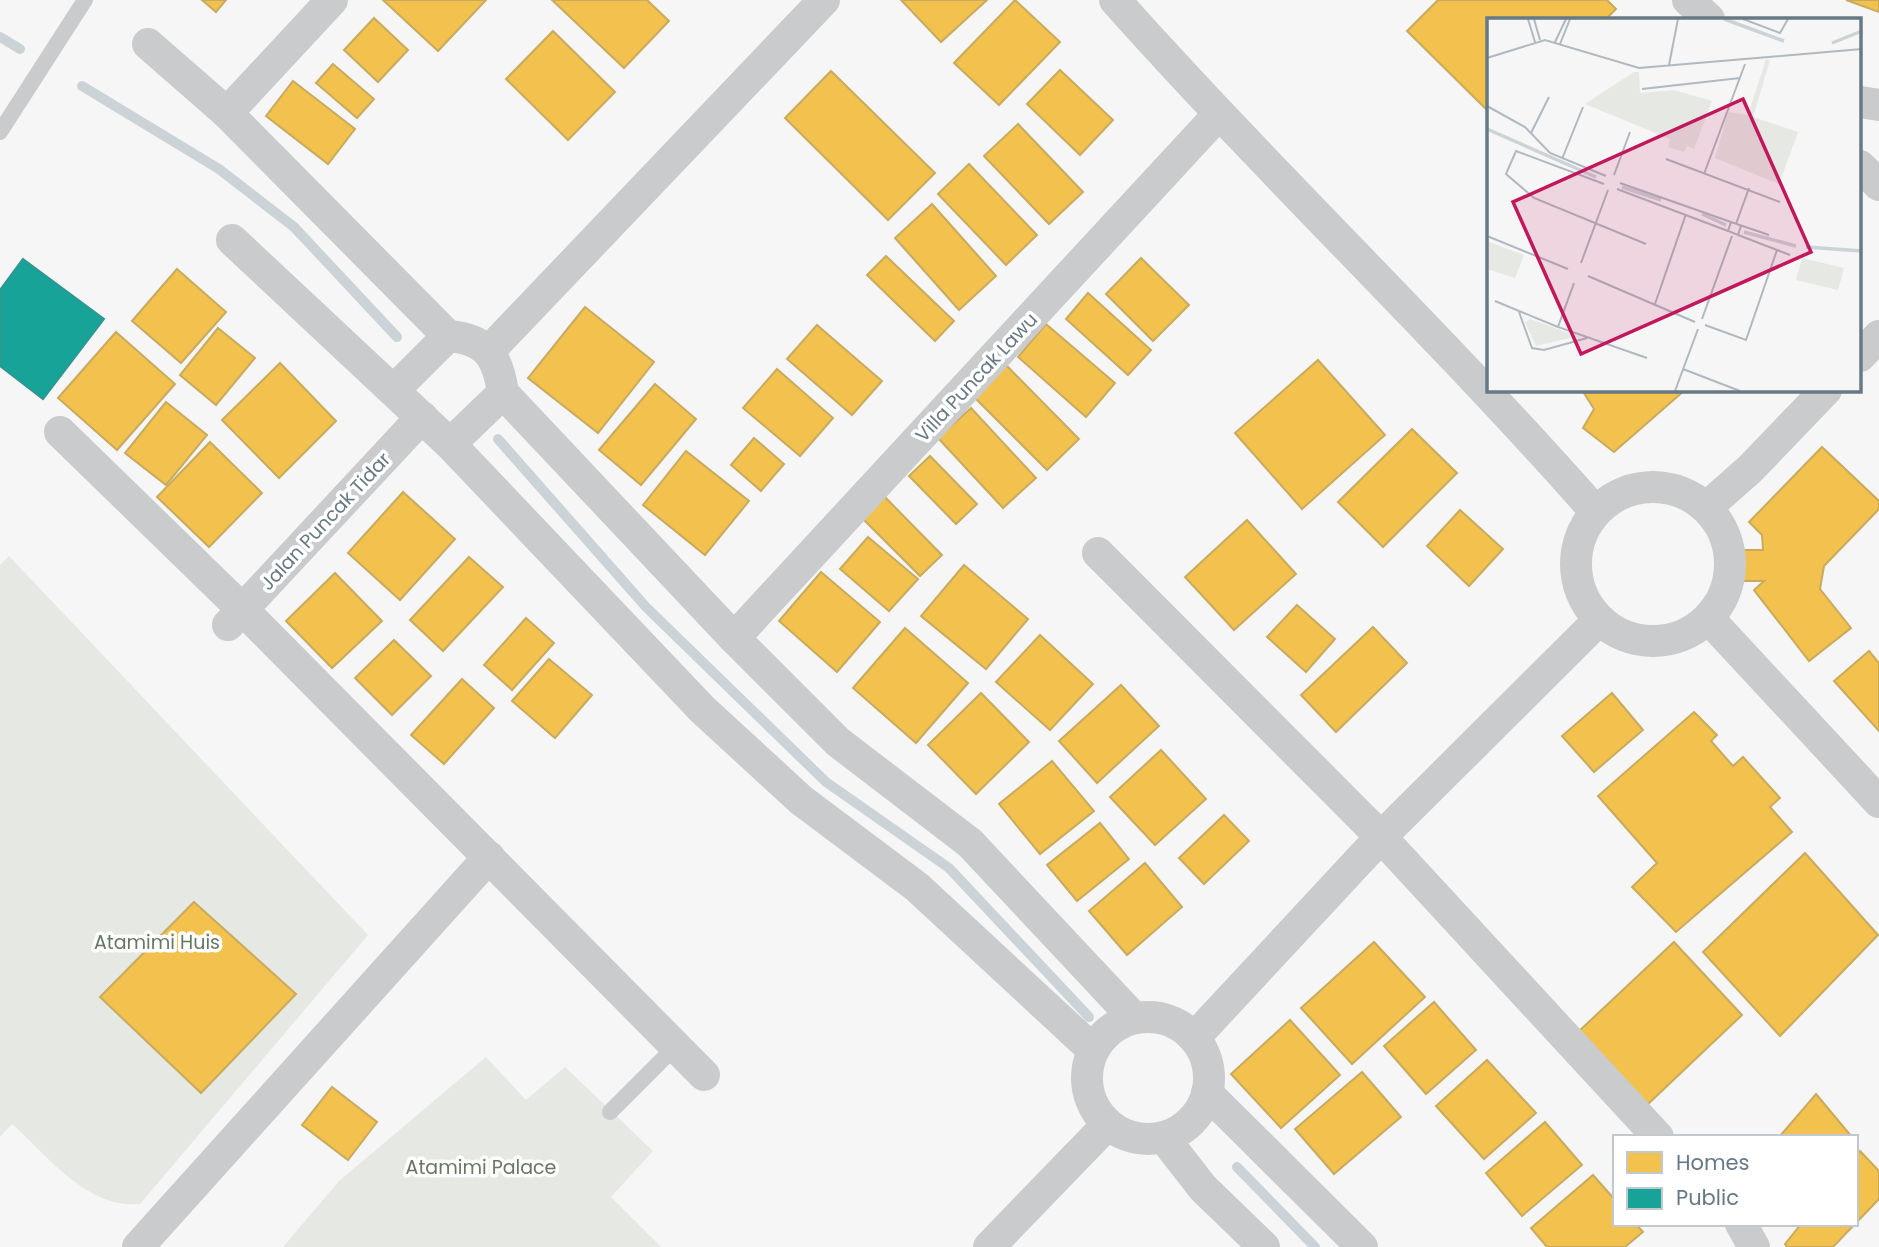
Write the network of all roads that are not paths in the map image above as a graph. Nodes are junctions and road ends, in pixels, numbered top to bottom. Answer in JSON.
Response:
{"nodes":[{"id":1,"x":85,"y":0,"type":"edge"},
{"id":2,"x":332,"y":0,"type":"edge"},
{"id":3,"x":824,"y":0,"type":"edge"},
{"id":4,"x":1115,"y":0,"type":"edge"},
{"id":5,"x":1688,"y":0,"type":"edge"},
{"id":6,"x":1708,"y":18,"type":"edge"},
{"id":7,"x":148,"y":44,"type":"dead end"},
{"id":8,"x":227,"y":113,"type":"junction"},
{"id":9,"x":1218,"y":116,"type":"junction"},
{"id":10,"x":0,"y":132,"type":"edge"},
{"id":11,"x":1862,"y":168,"type":"edge"},
{"id":12,"x":1879,"y":185,"type":"edge"},
{"id":13,"x":232,"y":240,"type":"dead end"},
{"id":14,"x":448,"y":336,"type":"junction"},
{"id":15,"x":1879,"y":336,"type":"edge"},
{"id":16,"x":489,"y":351,"type":"junction"},
{"id":17,"x":1862,"y":354,"type":"edge"},
{"id":18,"x":395,"y":389,"type":"junction"},
{"id":19,"x":1824,"y":392,"type":"edge"},
{"id":20,"x":503,"y":393,"type":"junction"},
{"id":21,"x":422,"y":417,"type":"junction"},
{"id":22,"x":60,"y":432,"type":"dead end"},
{"id":23,"x":450,"y":444,"type":"junction"},
{"id":24,"x":1707,"y":507,"type":"junction"},
{"id":25,"x":1595,"y":511,"type":"junction"},
{"id":26,"x":1098,"y":553,"type":"dead end"},
{"id":27,"x":235,"y":618,"type":"junction"},
{"id":28,"x":1709,"y":619,"type":"junction"},
{"id":29,"x":1600,"y":620,"type":"junction"},
{"id":30,"x":734,"y":638,"type":"junction"},
{"id":31,"x":1879,"y":802,"type":"edge"},
{"id":32,"x":1381,"y":837,"type":"junction"},
{"id":33,"x":489,"y":857,"type":"junction"},
{"id":34,"x":1134,"y":1018,"type":"junction"},
{"id":35,"x":1194,"y":1038,"type":"junction"},
{"id":36,"x":675,"y":1047,"type":"junction"},
{"id":37,"x":1093,"y":1050,"type":"junction"},
{"id":38,"x":704,"y":1075,"type":"dead end"},
{"id":39,"x":1207,"y":1093,"type":"junction"},
{"id":40,"x":610,"y":1112,"type":"dead end"},
{"id":41,"x":1107,"y":1125,"type":"junction"},
{"id":42,"x":1656,"y":1135,"type":"edge"},
{"id":43,"x":1164,"y":1138,"type":"junction"},
{"id":44,"x":1742,"y":1226,"type":"edge"},
{"id":45,"x":138,"y":1247,"type":"edge"},
{"id":46,"x":989,"y":1247,"type":"edge"},
{"id":47,"x":1264,"y":1247,"type":"edge"},
{"id":48,"x":1363,"y":1247,"type":"edge"},
{"id":49,"x":1754,"y":1247,"type":"edge"}],
"edges":[{"from":1,"to":10,"type":"lane"},
{"from":2,"to":8,"type":"street"},
{"from":3,"to":16,"type":"street"},
{"from":4,"to":9,"type":"street"},
{"from":5,"to":6,"type":"street"},
{"from":7,"to":8,"type":"street"},
{"from":8,"to":14,"type":"street"},
{"from":9,"to":25,"type":"street"},
{"from":9,"to":30,"type":"street","name":"Villa Puncak Lawu"},
{"from":11,"to":12,"type":"street"},
{"from":13,"to":18,"type":"street"},
{"from":14,"to":16,"type":"street"},
{"from":14,"to":18,"type":"street"},
{"from":15,"to":17,"type":"street"},
{"from":16,"to":20,"type":"street"},
{"from":18,"to":21,"type":"street"},
{"from":19,"to":24,"type":"street"},
{"from":20,"to":23,"type":"street"},
{"from":20,"to":30,"type":"street"},
{"from":21,"to":23,"type":"street"},
{"from":21,"to":27,"type":"street","name":"Jalan Puncak Tidar"},
{"from":22,"to":27,"type":"street"},
{"from":23,"to":37,"type":"street"},
{"from":24,"to":25,"type":"street"},
{"from":24,"to":28,"type":"street"},
{"from":25,"to":29,"type":"street"},
{"from":26,"to":32,"type":"street"},
{"from":27,"to":33,"type":"street"},
{"from":28,"to":29,"type":"street"},
{"from":28,"to":31,"type":"street"},
{"from":29,"to":32,"type":"street"},
{"from":30,"to":34,"type":"street"},
{"from":32,"to":35,"type":"street"},
{"from":32,"to":42,"type":"street"},
{"from":33,"to":36,"type":"street"},
{"from":33,"to":45,"type":"street"},
{"from":34,"to":35,"type":"street"},
{"from":34,"to":37,"type":"street"},
{"from":35,"to":39,"type":"street"},
{"from":36,"to":38,"type":"street"},
{"from":36,"to":40,"type":"lane"},
{"from":37,"to":41,"type":"street"},
{"from":39,"to":43,"type":"street"},
{"from":39,"to":48,"type":"street"},
{"from":41,"to":43,"type":"street"},
{"from":41,"to":46,"type":"street"},
{"from":43,"to":47,"type":"street"},
{"from":44,"to":49,"type":"street"}]}
